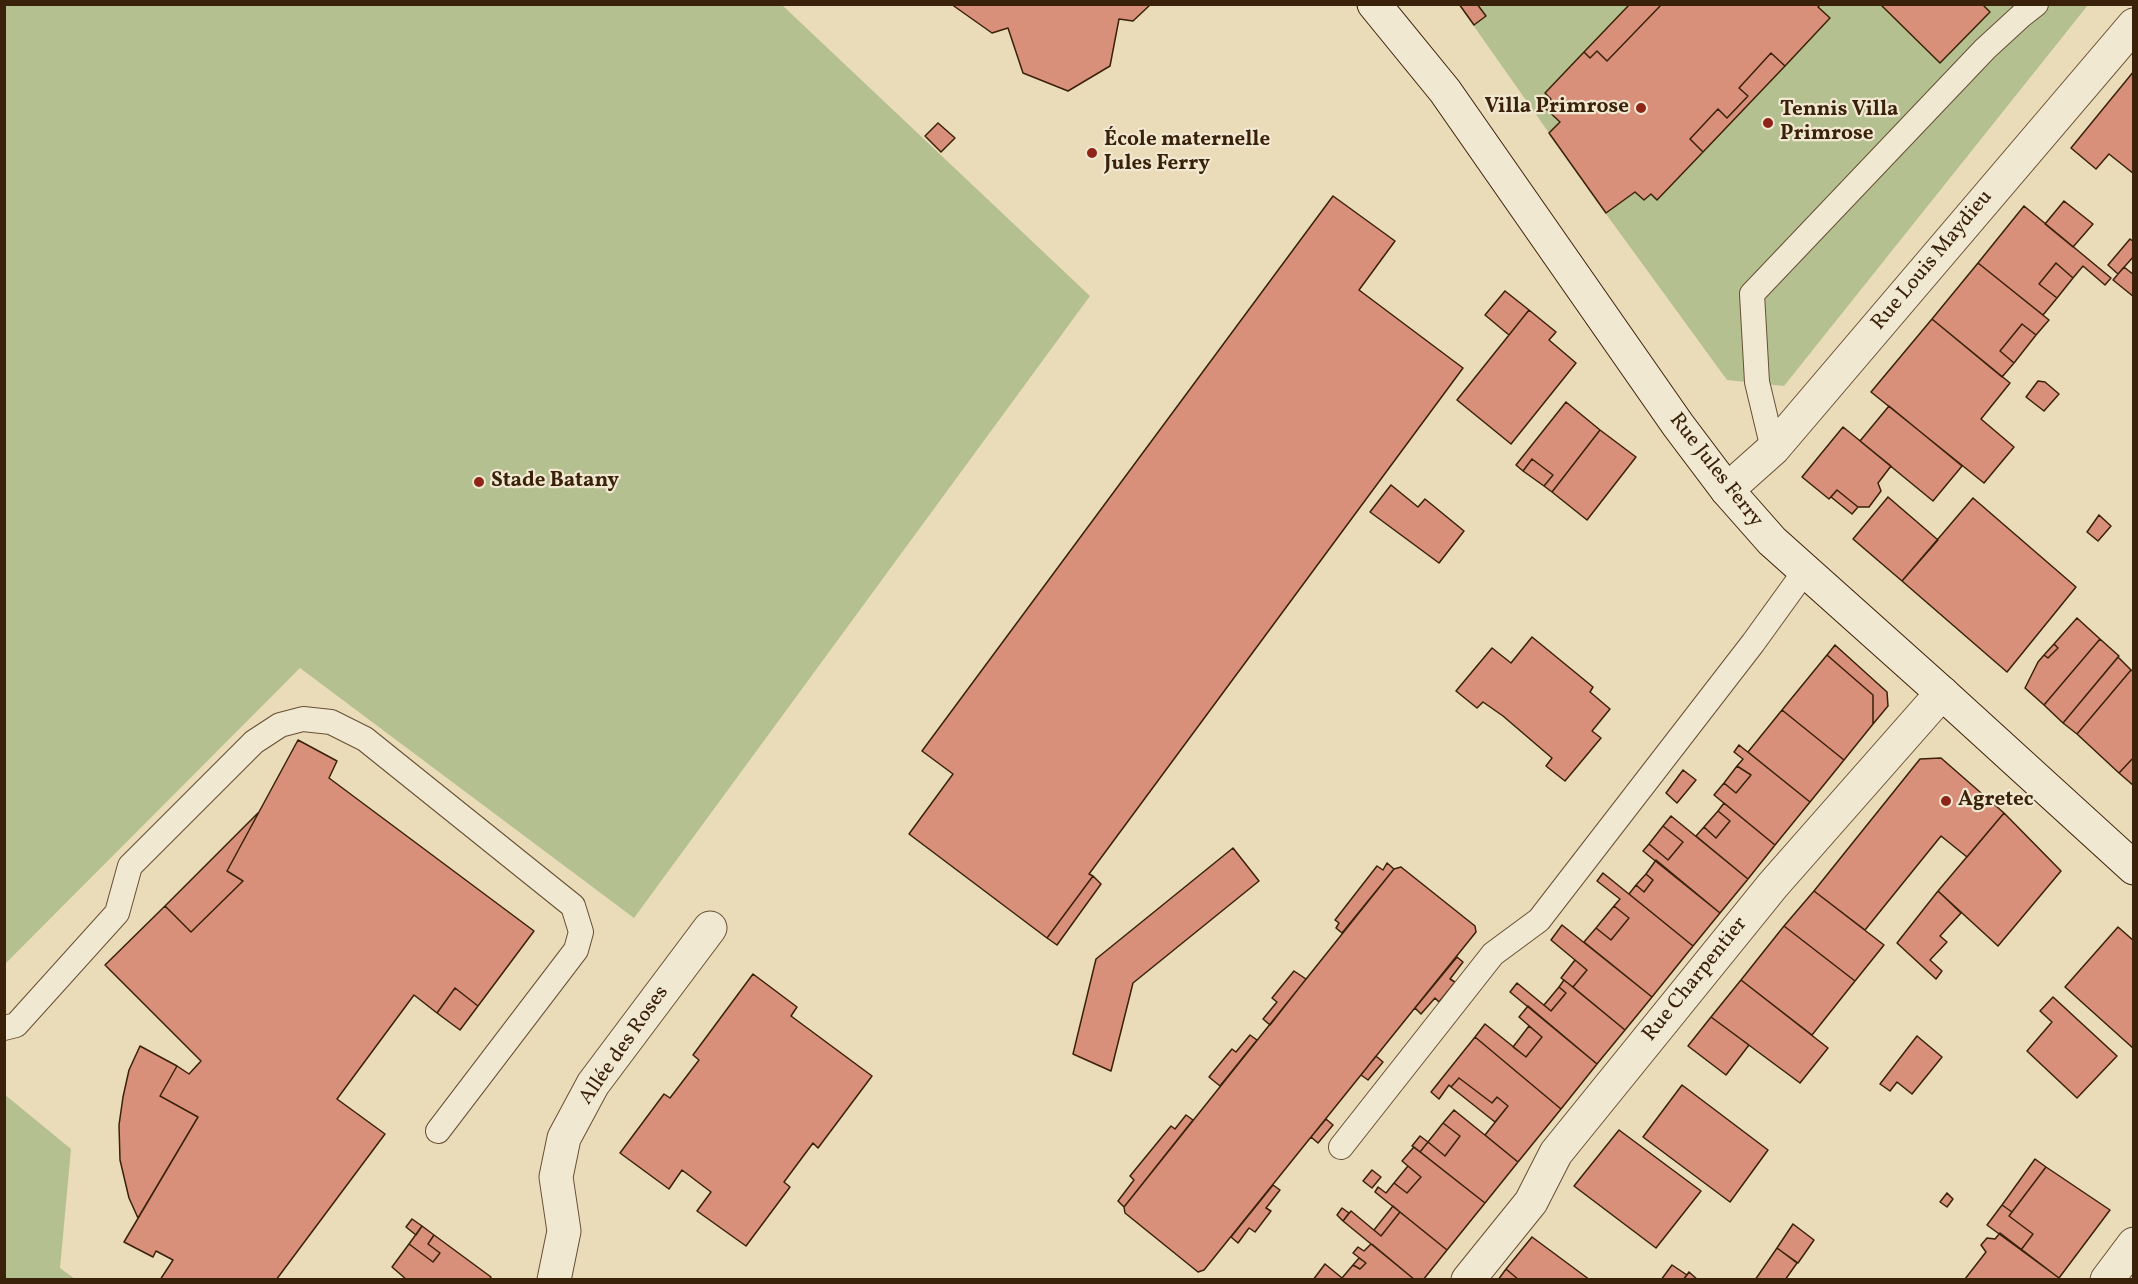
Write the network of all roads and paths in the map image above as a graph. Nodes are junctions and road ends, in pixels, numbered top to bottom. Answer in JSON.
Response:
{"nodes":[{"id":1,"x":1374,"y":4,"type":"edge"},
{"id":2,"x":2036,"y":4,"type":"edge"},
{"id":3,"x":2133,"y":25,"type":"edge"},
{"id":4,"x":1773,"y":449,"type":"junction"},
{"id":5,"x":1727,"y":490,"type":"junction"},
{"id":6,"x":1805,"y":571,"type":"junction"},
{"id":7,"x":1942,"y":693,"type":"junction"},
{"id":8,"x":2133,"y":868,"type":"edge"},
{"id":9,"x":710,"y":928,"type":"dead end"},
{"id":10,"x":4,"y":1028,"type":"edge"},
{"id":11,"x":438,"y":1131,"type":"dead end"},
{"id":12,"x":1341,"y":1147,"type":"dead end"},
{"id":13,"x":2133,"y":1244,"type":"edge"},
{"id":14,"x":554,"y":1280,"type":"edge"},
{"id":15,"x":1468,"y":1280,"type":"edge"},
{"id":16,"x":2107,"y":1280,"type":"edge"}],
"edges":[{"from":1,"to":5,"type":"street","name":"Rue Jules Ferry"},
{"from":2,"to":4,"type":"lane"},
{"from":3,"to":4,"type":"street","name":"Rue Louis Maydieu"},
{"from":4,"to":5,"type":"street","name":"Rue Louis Maydieu"},
{"from":5,"to":6,"type":"street","name":"Rue Jules Ferry"},
{"from":6,"to":7,"type":"street","name":"Rue Jules Ferry"},
{"from":6,"to":12,"type":"lane"},
{"from":7,"to":8,"type":"street","name":"Rue Jules Ferry"},
{"from":7,"to":15,"type":"street","name":"Rue Charpentier"},
{"from":9,"to":14,"type":"street","name":"Allée des Roses"},
{"from":10,"to":11,"type":"lane"},
{"from":13,"to":16,"type":"street"}]}
